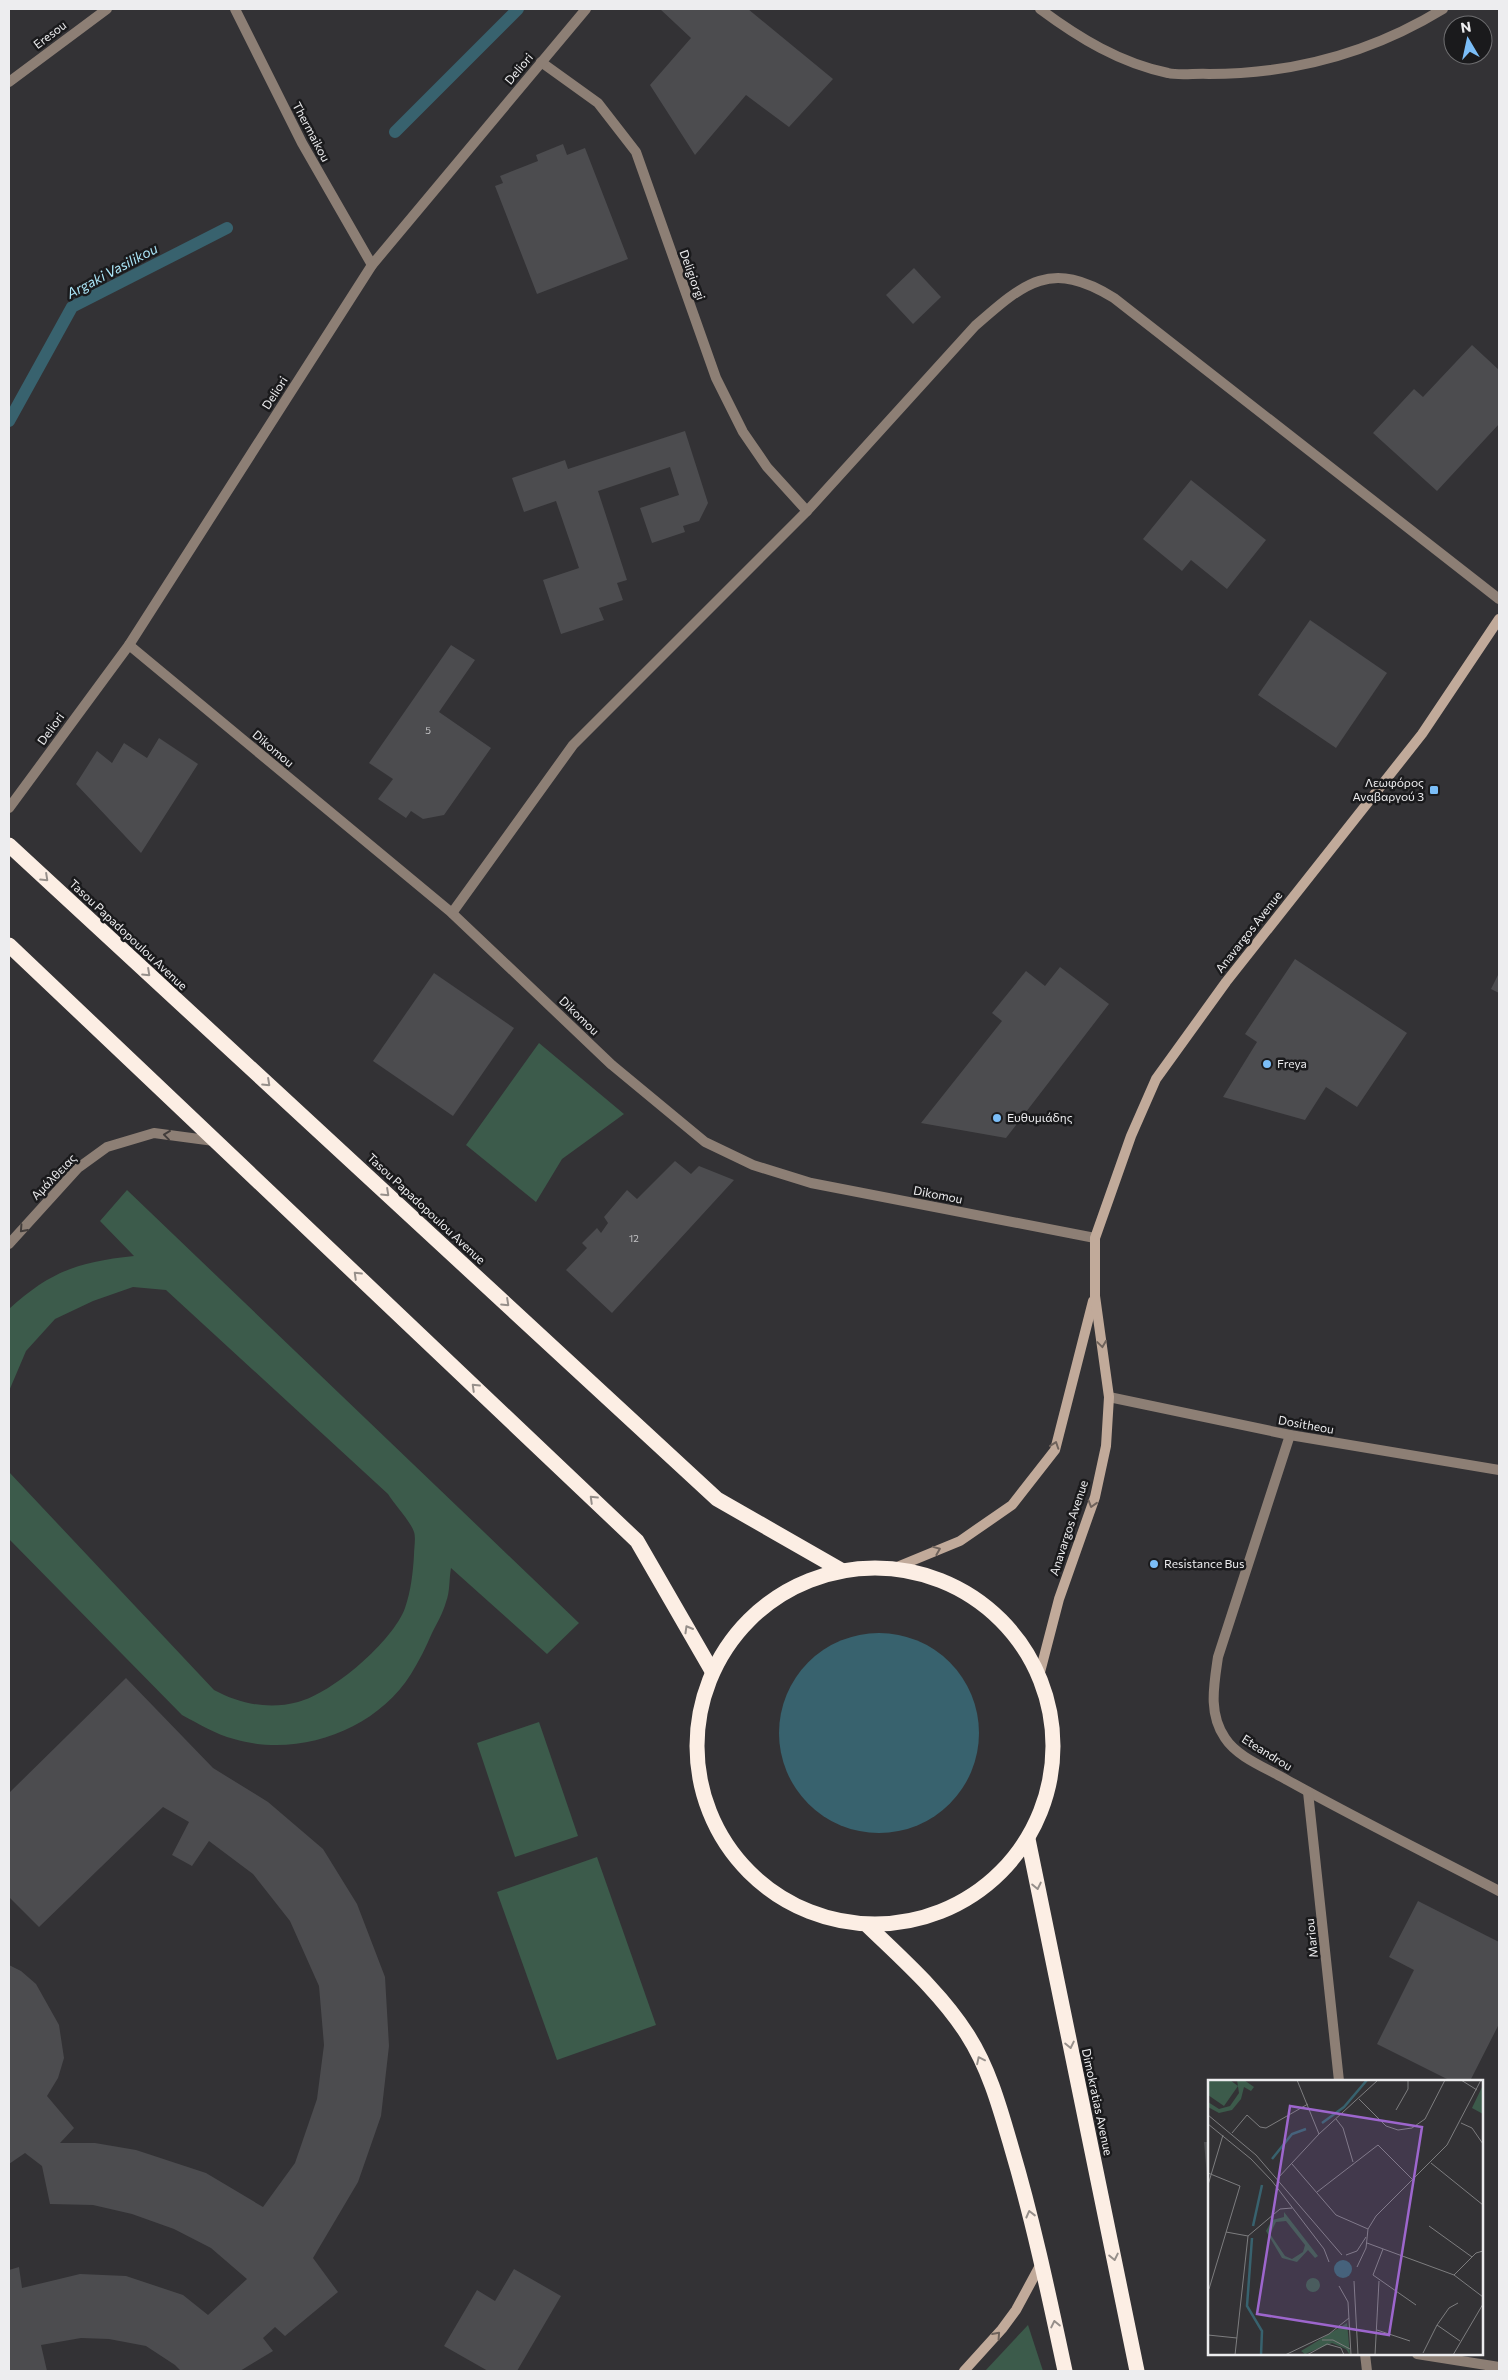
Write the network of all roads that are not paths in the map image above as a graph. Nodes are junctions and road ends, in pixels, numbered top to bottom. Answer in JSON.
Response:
{"nodes":[{"id":1,"x":107,"y":9,"type":"edge"},
{"id":2,"x":235,"y":9,"type":"edge"},
{"id":3,"x":586,"y":9,"type":"edge"},
{"id":4,"x":1040,"y":9,"type":"edge"},
{"id":5,"x":1443,"y":9,"type":"edge"},
{"id":6,"x":541,"y":62,"type":"junction"},
{"id":7,"x":9,"y":82,"type":"edge"},
{"id":8,"x":372,"y":265,"type":"junction"},
{"id":9,"x":807,"y":511,"type":"junction"},
{"id":10,"x":1499,"y":598,"type":"edge"},
{"id":11,"x":1499,"y":619,"type":"edge"},
{"id":12,"x":129,"y":645,"type":"junction"},
{"id":13,"x":9,"y":808,"type":"edge"},
{"id":14,"x":9,"y":845,"type":"edge"},
{"id":15,"x":452,"y":913,"type":"junction"},
{"id":16,"x":9,"y":945,"type":"edge"},
{"id":17,"x":215,"y":1141,"type":"junction"},
{"id":18,"x":1095,"y":1238,"type":"junction"},
{"id":19,"x":9,"y":1244,"type":"edge"},
{"id":20,"x":1095,"y":1296,"type":"junction"},
{"id":21,"x":1109,"y":1397,"type":"junction"},
{"id":22,"x":1290,"y":1435,"type":"junction"},
{"id":23,"x":1499,"y":1470,"type":"edge"},
{"id":24,"x":892,"y":1569,"type":"junction"},
{"id":25,"x":841,"y":1570,"type":"junction"},
{"id":26,"x":712,"y":1671,"type":"junction"},
{"id":27,"x":1039,"y":1676,"type":"junction"},
{"id":28,"x":1308,"y":1792,"type":"junction"},
{"id":29,"x":1028,"y":1838,"type":"junction"},
{"id":30,"x":1499,"y":1891,"type":"edge"},
{"id":31,"x":867,"y":1925,"type":"junction"},
{"id":32,"x":1339,"y":2080,"type":"edge"},
{"id":33,"x":1042,"y":2262,"type":"junction"},
{"id":34,"x":1365,"y":2355,"type":"edge"},
{"id":35,"x":1423,"y":2355,"type":"edge"},
{"id":36,"x":1499,"y":2367,"type":"edge"},
{"id":37,"x":964,"y":2371,"type":"edge"},
{"id":38,"x":1065,"y":2371,"type":"edge"},
{"id":39,"x":1138,"y":2371,"type":"edge"},
{"id":40,"x":1367,"y":2371,"type":"edge"}],
"edges":[{"from":1,"to":7,"type":"street","name":"Eresou"},
{"from":2,"to":8,"type":"street","name":"Thermaikou"},
{"from":3,"to":6,"type":"street","name":"Deliori"},
{"from":4,"to":5,"type":"street"},
{"from":6,"to":8,"type":"street","name":"Deliori"},
{"from":6,"to":9,"type":"street","name":"Deligiorgi"},
{"from":8,"to":12,"type":"street","name":"Deliori"},
{"from":9,"to":10,"type":"street"},
{"from":9,"to":15,"type":"street"},
{"from":11,"to":18,"type":"street","name":"Anavargos Avenue"},
{"from":12,"to":13,"type":"street","name":"Deliori"},
{"from":12,"to":15,"type":"street","name":"Dikomou"},
{"from":14,"to":25,"type":"highway","name":"Tasou Papadopoulou Avenue","one_way":true},
{"from":15,"to":18,"type":"street","name":"Dikomou"},
{"from":16,"to":17,"type":"highway"},
{"from":17,"to":19,"type":"street","name":"Αμάλθειας","one_way":true},
{"from":26,"to":17,"type":"highway","one_way":true},
{"from":18,"to":20,"type":"street","name":"Anavargos Avenue"},
{"from":20,"to":21,"type":"street","name":"Anavargos Avenue","one_way":true},
{"from":24,"to":20,"type":"street","name":"Anavargos Avenue","one_way":true},
{"from":21,"to":22,"type":"street","name":"Dositheou"},
{"from":21,"to":27,"type":"street","name":"Anavargos Avenue","one_way":true},
{"from":22,"to":23,"type":"street","name":"Dositheou"},
{"from":22,"to":28,"type":"street","name":"Eteandrou"},
{"from":24,"to":25,"type":"highway"},
{"from":24,"to":27,"type":"highway"},
{"from":25,"to":26,"type":"highway"},
{"from":26,"to":31,"type":"highway"},
{"from":27,"to":29,"type":"highway"},
{"from":28,"to":30,"type":"street","name":"Eteandrou"},
{"from":28,"to":32,"type":"street","name":"Mariou"},
{"from":29,"to":31,"type":"highway"},
{"from":29,"to":39,"type":"highway","name":"Dimokratias Avenue","one_way":true},
{"from":33,"to":31,"type":"highway","one_way":true},
{"from":37,"to":33,"type":"street","one_way":true},
{"from":38,"to":33,"type":"highway","one_way":true},
{"from":34,"to":40,"type":"street"},
{"from":35,"to":36,"type":"street"}]}
